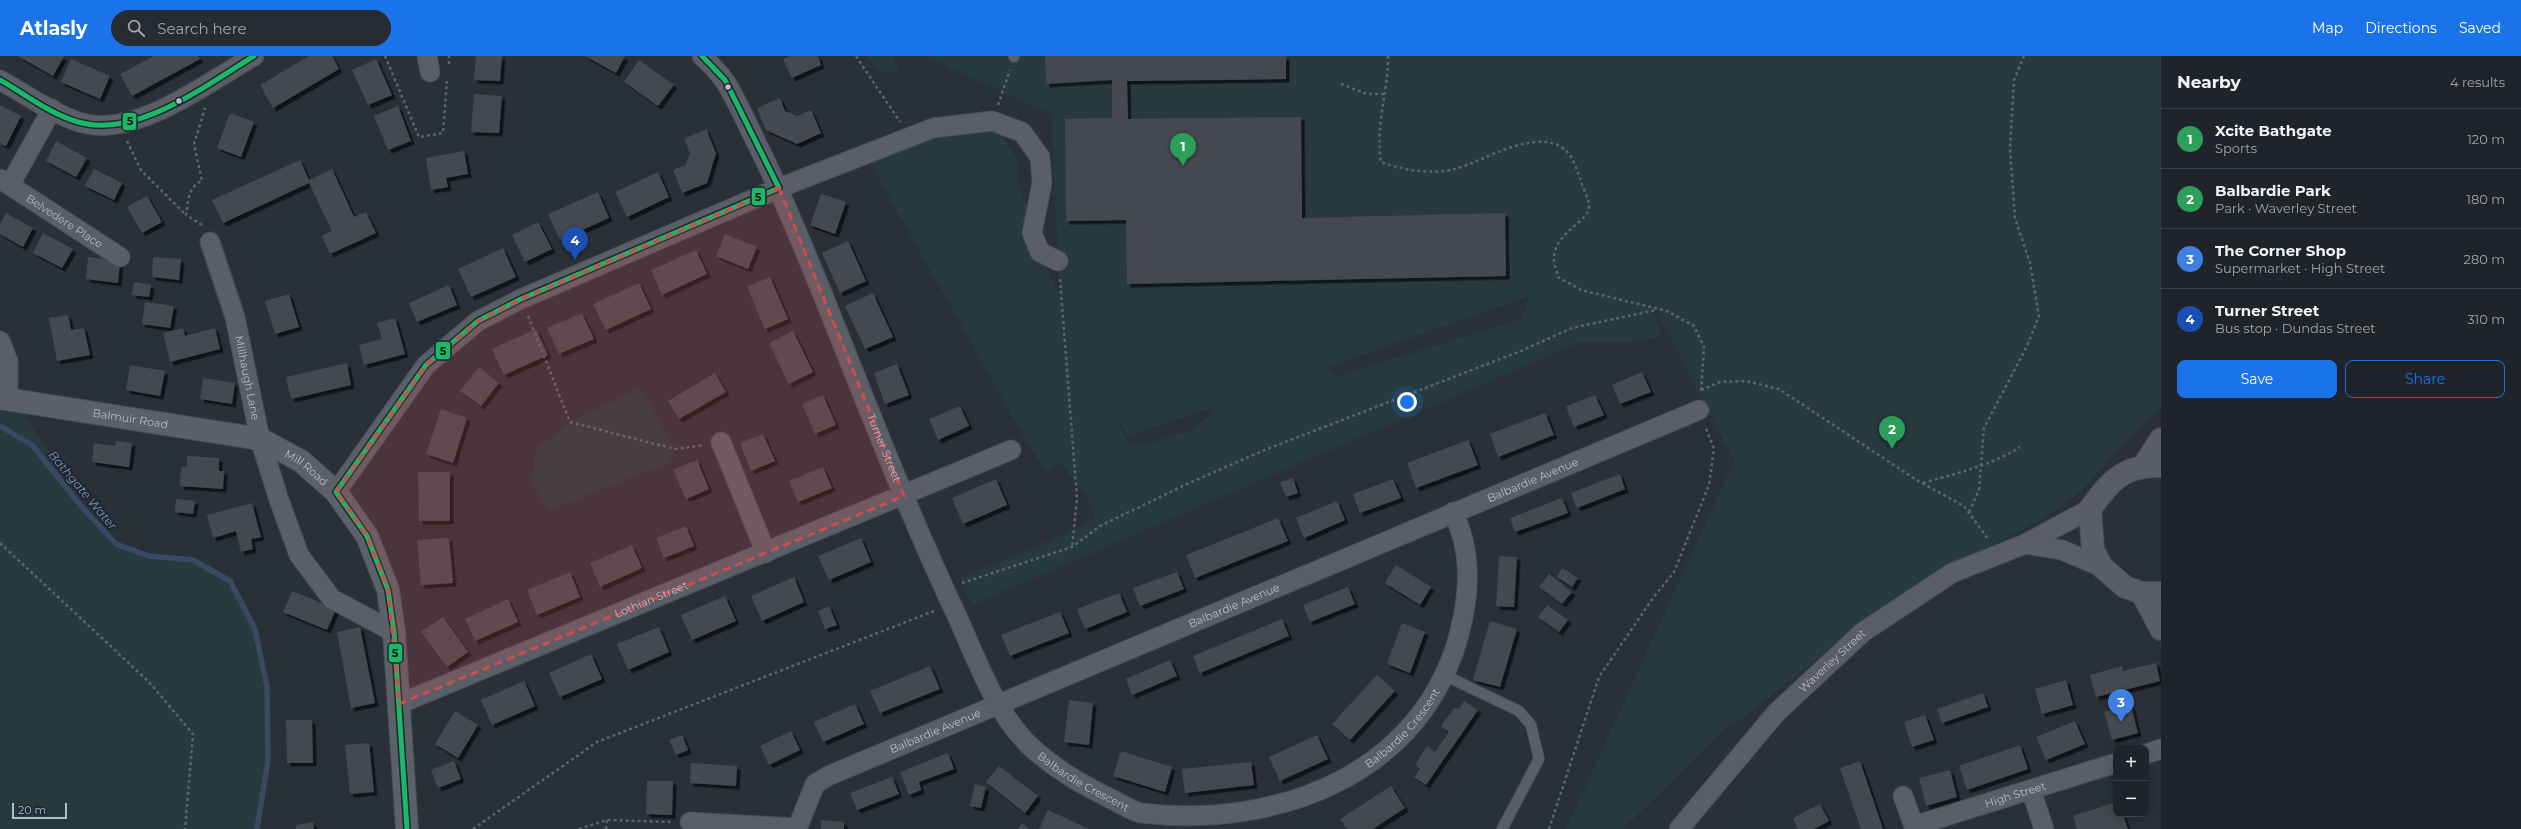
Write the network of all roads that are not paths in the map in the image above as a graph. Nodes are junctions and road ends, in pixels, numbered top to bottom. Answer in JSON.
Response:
{"nodes":[{"id":1,"x":254,"y":56,"type":"edge"},
{"id":2,"x":702,"y":56,"type":"edge"},
{"id":3,"x":0,"y":80,"type":"edge"},
{"id":4,"x":52,"y":110,"type":"junction"},
{"id":5,"x":5,"y":182,"type":"edge"},
{"id":6,"x":780,"y":188,"type":"junction"},
{"id":7,"x":210,"y":242,"type":"road end"},
{"id":8,"x":120,"y":257,"type":"dead end"},
{"id":9,"x":1058,"y":261,"type":"road end"},
{"id":10,"x":0,"y":341,"type":"edge"},
{"id":11,"x":4,"y":398,"type":"edge"},
{"id":12,"x":1699,"y":410,"type":"road end"},
{"id":13,"x":260,"y":439,"type":"junction"},
{"id":14,"x":2161,"y":440,"type":"edge"},
{"id":15,"x":721,"y":442,"type":"road end"},
{"id":16,"x":1011,"y":450,"type":"dead end"},
{"id":17,"x":2152,"y":466,"type":"edge"},
{"id":18,"x":336,"y":492,"type":"junction"},
{"id":19,"x":904,"y":496,"type":"junction"},
{"id":20,"x":2090,"y":509,"type":"junction"},
{"id":21,"x":1453,"y":512,"type":"junction"},
{"id":22,"x":2025,"y":544,"type":"junction"},
{"id":23,"x":766,"y":553,"type":"junction"},
{"id":24,"x":2102,"y":567,"type":"junction"},
{"id":25,"x":2151,"y":593,"type":"edge"},
{"id":26,"x":2161,"y":629,"type":"edge"},
{"id":27,"x":394,"y":632,"type":"junction"},
{"id":28,"x":1444,"y":675,"type":"junction"},
{"id":29,"x":399,"y":704,"type":"junction"},
{"id":30,"x":998,"y":704,"type":"junction"},
{"id":31,"x":2161,"y":749,"type":"edge"},
{"id":32,"x":2149,"y":753,"type":"edge"},
{"id":33,"x":2113,"y":764,"type":"edge"},
{"id":34,"x":2032,"y":790,"type":"junction"},
{"id":35,"x":1903,"y":796,"type":"dead end"},
{"id":36,"x":690,"y":822,"type":"road end"},
{"id":37,"x":1233,"y":825,"type":"edge"},
{"id":38,"x":797,"y":828,"type":"edge"},
{"id":39,"x":1915,"y":828,"type":"edge"},
{"id":40,"x":406,"y":829,"type":"edge"},
{"id":41,"x":1502,"y":829,"type":"edge"},
{"id":42,"x":1679,"y":829,"type":"edge"},
{"id":43,"x":2044,"y":829,"type":"edge"}],
"edges":[{"from":1,"to":4,"type":"street"},
{"from":2,"to":6,"type":"street","name":"Turner Street"},
{"from":3,"to":4,"type":"street"},
{"from":4,"to":5,"type":"street","name":"Belvedere Place"},
{"from":5,"to":8,"type":"street","name":"Belvedere Place"},
{"from":6,"to":9,"type":"street"},
{"from":6,"to":18,"type":"street"},
{"from":6,"to":19,"type":"street","name":"Turner Street"},
{"from":7,"to":13,"type":"street","name":"Millhaugh Lane"},
{"from":10,"to":11,"type":"street"},
{"from":11,"to":13,"type":"main road","name":"Balmuir Road"},
{"from":12,"to":21,"type":"street","name":"Balbardie Avenue"},
{"from":13,"to":18,"type":"main road","name":"Mill Road"},
{"from":13,"to":27,"type":"street","name":"Millhaugh Lane"},
{"from":14,"to":17,"type":"main road"},
{"from":15,"to":23,"type":"street"},
{"from":16,"to":19,"type":"street","name":"Lothian Street"},
{"from":17,"to":20,"type":"main road"},
{"from":18,"to":27,"type":"main road","name":"Mill Road"},
{"from":19,"to":23,"type":"street","name":"Lothian Street"},
{"from":19,"to":30,"type":"street","name":"Turner Street"},
{"from":20,"to":22,"type":"street","name":"Waverley Street"},
{"from":20,"to":24,"type":"main road"},
{"from":21,"to":28,"type":"street","name":"Balbardie Crescent"},
{"from":21,"to":30,"type":"street","name":"Balbardie Avenue"},
{"from":22,"to":24,"type":"street"},
{"from":22,"to":42,"type":"street","name":"Waverley Street"},
{"from":23,"to":29,"type":"street","name":"Lothian Street"},
{"from":24,"to":25,"type":"main road"},
{"from":25,"to":26,"type":"main road"},
{"from":27,"to":29,"type":"main road","name":"Mill Road"},
{"from":28,"to":37,"type":"street","name":"Balbardie Crescent"},
{"from":28,"to":41,"type":"lane"},
{"from":29,"to":40,"type":"main road","name":"Mill Road"},
{"from":30,"to":37,"type":"street","name":"Balbardie Crescent"},
{"from":30,"to":38,"type":"street","name":"Balbardie Avenue"},
{"from":31,"to":32,"type":"street"},
{"from":33,"to":34,"type":"street","name":"High Street"},
{"from":34,"to":39,"type":"street","name":"High Street"},
{"from":34,"to":43,"type":"street"},
{"from":35,"to":39,"type":"street","name":"High Street"},
{"from":36,"to":38,"type":"street"}]}
